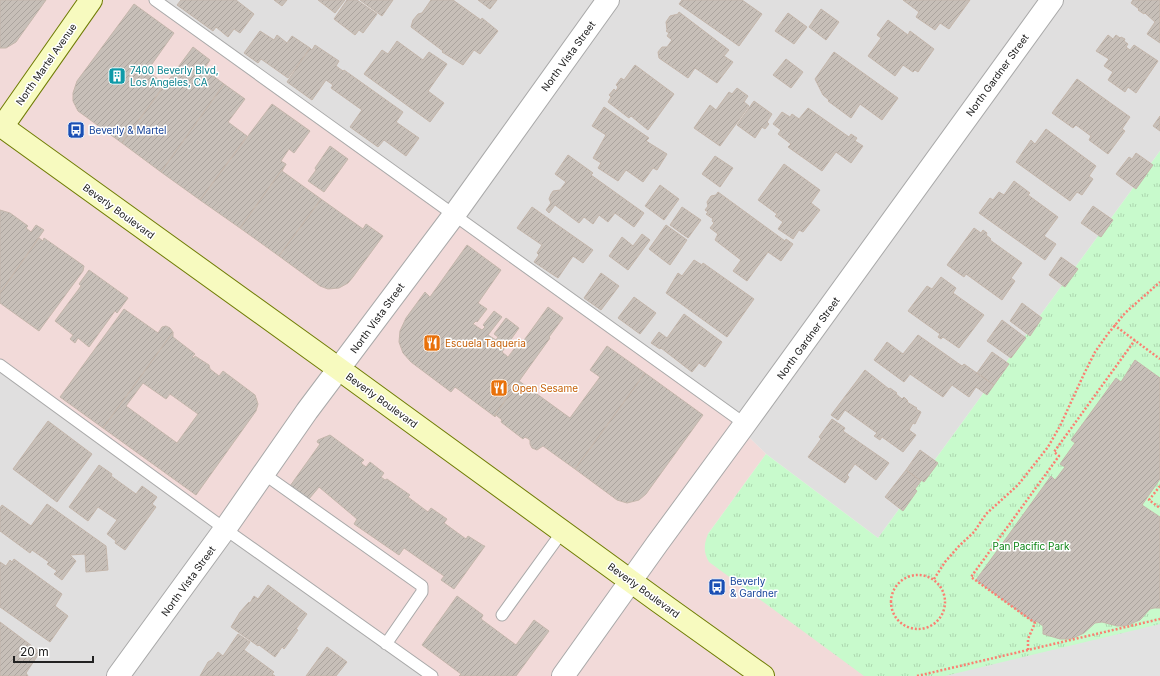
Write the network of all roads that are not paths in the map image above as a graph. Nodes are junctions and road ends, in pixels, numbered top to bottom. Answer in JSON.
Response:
{"nodes":[{"id":1,"x":91,"y":0,"type":"edge"},
{"id":2,"x":155,"y":0,"type":"edge"},
{"id":3,"x":608,"y":0,"type":"edge"},
{"id":4,"x":1052,"y":0,"type":"edge"},
{"id":5,"x":1,"y":127,"type":"edge"},
{"id":6,"x":454,"y":214,"type":"junction"},
{"id":7,"x":0,"y":365,"type":"edge"},
{"id":8,"x":339,"y":369,"type":"junction"},
{"id":9,"x":745,"y":424,"type":"junction"},
{"id":10,"x":264,"y":474,"type":"junction"},
{"id":11,"x":225,"y":530,"type":"junction"},
{"id":12,"x":562,"y":532,"type":"junction"},
{"id":13,"x":632,"y":582,"type":"junction"},
{"id":14,"x":502,"y":615,"type":"dead end"},
{"id":15,"x":386,"y":644,"type":"junction"},
{"id":16,"x":118,"y":676,"type":"edge"},
{"id":17,"x":432,"y":676,"type":"edge"},
{"id":18,"x":563,"y":676,"type":"edge"},
{"id":19,"x":763,"y":676,"type":"edge"}],
"edges":[{"from":1,"to":5,"type":"main road","name":"North Martel Avenue"},
{"from":2,"to":6,"type":"lane"},
{"from":3,"to":6,"type":"street","name":"North Vista Street"},
{"from":4,"to":9,"type":"street","name":"North Gardner Street"},
{"from":5,"to":8,"type":"main road","name":"Beverly Boulevard"},
{"from":6,"to":8,"type":"street","name":"North Vista Street"},
{"from":6,"to":9,"type":"lane"},
{"from":7,"to":11,"type":"lane"},
{"from":8,"to":10,"type":"street","name":"North Vista Street"},
{"from":8,"to":12,"type":"main road","name":"Beverly Boulevard"},
{"from":9,"to":13,"type":"street","name":"North Gardner Street"},
{"from":10,"to":11,"type":"street","name":"North Vista Street"},
{"from":10,"to":15,"type":"lane"},
{"from":11,"to":15,"type":"lane"},
{"from":11,"to":16,"type":"street","name":"North Vista Street"},
{"from":12,"to":13,"type":"main road","name":"Beverly Boulevard"},
{"from":12,"to":14,"type":"lane"},
{"from":13,"to":18,"type":"street","name":"North Gardner Street"},
{"from":13,"to":19,"type":"main road","name":"Beverly Boulevard"},
{"from":15,"to":17,"type":"lane"}]}
